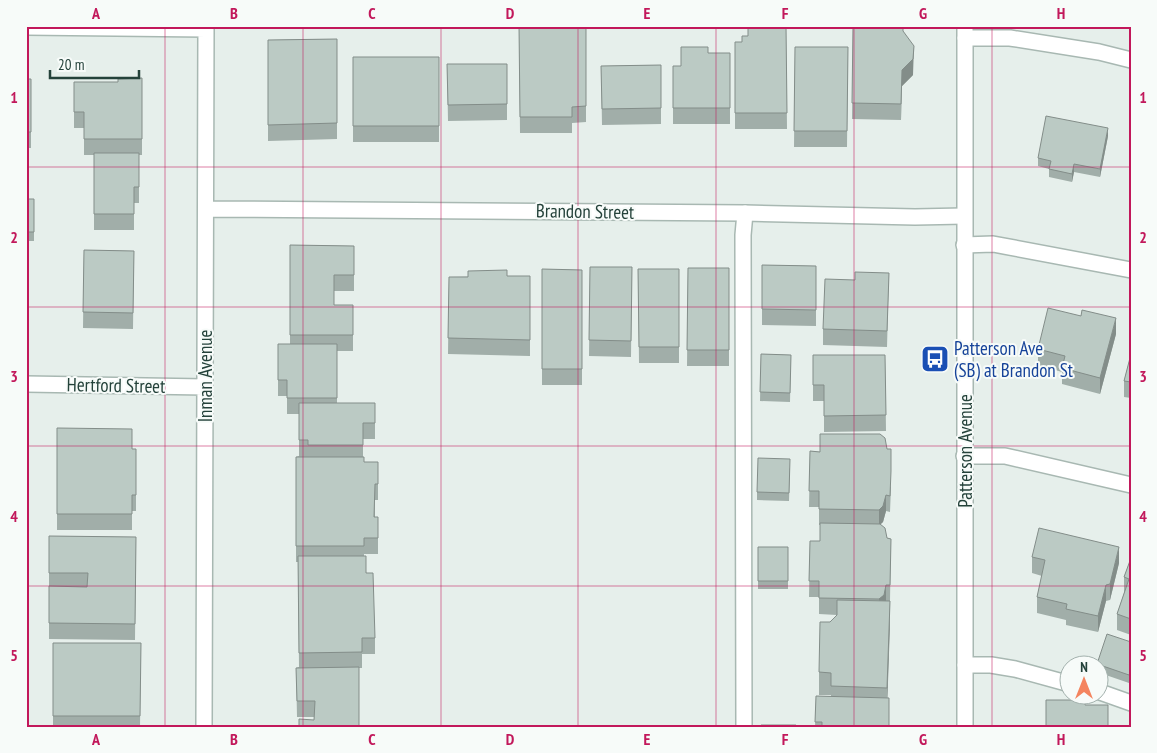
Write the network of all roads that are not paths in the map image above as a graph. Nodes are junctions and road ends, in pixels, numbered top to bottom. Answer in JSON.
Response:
{"nodes":[{"id":1,"x":26,"y":27,"type":"edge"},
{"id":2,"x":206,"y":28,"type":"edge"},
{"id":3,"x":965,"y":32,"type":"edge"},
{"id":4,"x":1131,"y":60,"type":"edge"},
{"id":5,"x":206,"y":209,"type":"junction"},
{"id":6,"x":745,"y":213,"type":"junction"},
{"id":7,"x":964,"y":216,"type":"junction"},
{"id":8,"x":964,"y":244,"type":"junction"},
{"id":9,"x":1131,"y":270,"type":"edge"},
{"id":10,"x":26,"y":384,"type":"edge"},
{"id":11,"x":205,"y":387,"type":"junction"},
{"id":12,"x":964,"y":456,"type":"junction"},
{"id":13,"x":1131,"y":485,"type":"edge"},
{"id":14,"x":965,"y":665,"type":"junction"},
{"id":15,"x":1060,"y":681,"type":"edge"},
{"id":16,"x":1110,"y":696,"type":"edge"},
{"id":17,"x":1131,"y":703,"type":"edge"},
{"id":18,"x":204,"y":727,"type":"edge"},
{"id":19,"x":744,"y":727,"type":"edge"},
{"id":20,"x":964,"y":727,"type":"edge"}],
"edges":[{"from":1,"to":2,"type":"street"},
{"from":2,"to":5,"type":"street","name":"Inman Avenue"},
{"from":3,"to":4,"type":"street"},
{"from":3,"to":7,"type":"street","name":"Patterson Avenue"},
{"from":5,"to":6,"type":"street","name":"Brandon Street"},
{"from":5,"to":11,"type":"street","name":"Inman Avenue"},
{"from":6,"to":7,"type":"street","name":"Brandon Street"},
{"from":6,"to":19,"type":"street"},
{"from":7,"to":8,"type":"street","name":"Patterson Avenue"},
{"from":8,"to":9,"type":"street"},
{"from":8,"to":12,"type":"street","name":"Patterson Avenue"},
{"from":10,"to":11,"type":"street","name":"Hertford Street"},
{"from":11,"to":18,"type":"street","name":"Inman Avenue"},
{"from":12,"to":13,"type":"street"},
{"from":12,"to":14,"type":"street","name":"Patterson Avenue"},
{"from":14,"to":15,"type":"street"},
{"from":14,"to":20,"type":"street","name":"Patterson Avenue"},
{"from":16,"to":17,"type":"street"}]}
